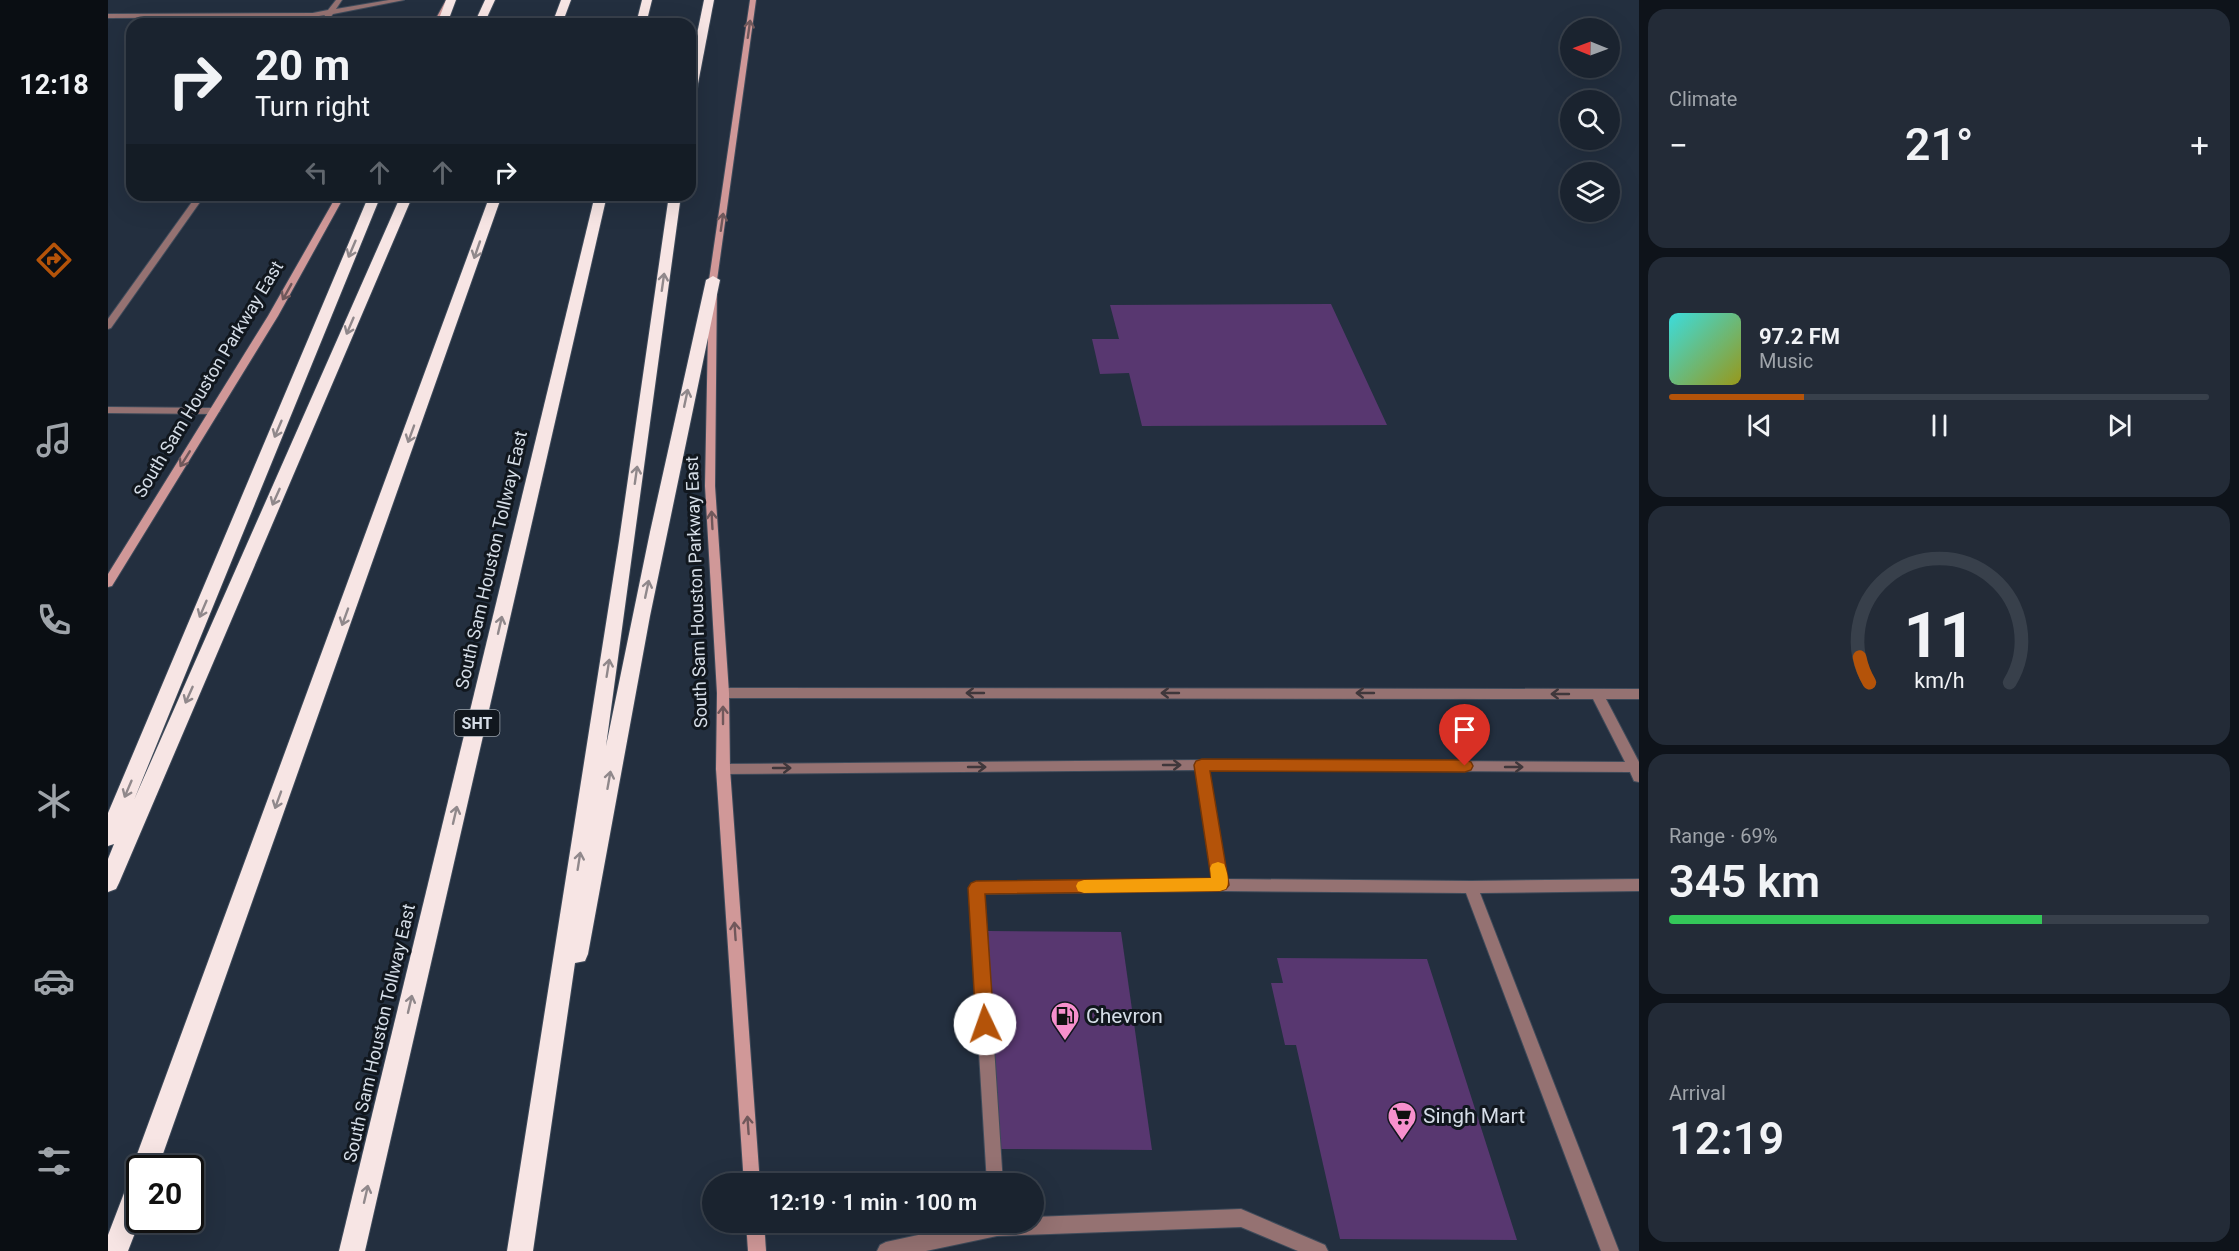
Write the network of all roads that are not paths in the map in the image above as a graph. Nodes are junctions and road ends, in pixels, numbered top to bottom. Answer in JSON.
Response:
{"nodes":[{"id":1,"x":339,"y":0,"type":"edge"},
{"id":2,"x":401,"y":0,"type":"edge"},
{"id":3,"x":450,"y":0,"type":"edge"},
{"id":4,"x":490,"y":0,"type":"edge"},
{"id":5,"x":566,"y":0,"type":"edge"},
{"id":6,"x":647,"y":0,"type":"edge"},
{"id":7,"x":709,"y":0,"type":"edge"},
{"id":8,"x":753,"y":0,"type":"edge"},
{"id":9,"x":330,"y":12,"type":"junction"},
{"id":10,"x":108,"y":16,"type":"edge"},
{"id":11,"x":326,"y":18,"type":"edge"},
{"id":12,"x":440,"y":18,"type":"edge"},
{"id":13,"x":444,"y":18,"type":"edge"},
{"id":14,"x":482,"y":18,"type":"edge"},
{"id":15,"x":559,"y":18,"type":"edge"},
{"id":16,"x":643,"y":18,"type":"edge"},
{"id":17,"x":696,"y":64,"type":"edge"},
{"id":18,"x":197,"y":201,"type":"edge"},
{"id":19,"x":338,"y":201,"type":"edge"},
{"id":20,"x":373,"y":201,"type":"edge"},
{"id":21,"x":404,"y":201,"type":"edge"},
{"id":22,"x":494,"y":201,"type":"edge"},
{"id":23,"x":600,"y":201,"type":"edge"},
{"id":24,"x":674,"y":201,"type":"edge"},
{"id":25,"x":713,"y":280,"type":"junction"},
{"id":26,"x":108,"y":326,"type":"edge"},
{"id":27,"x":108,"y":410,"type":"edge"},
{"id":28,"x":215,"y":411,"type":"junction"},
{"id":29,"x":108,"y":583,"type":"edge"},
{"id":30,"x":723,"y":693,"type":"junction"},
{"id":31,"x":1597,"y":694,"type":"junction"},
{"id":32,"x":1639,"y":694,"type":"edge"},
{"id":33,"x":1202,"y":765,"type":"junction"},
{"id":34,"x":723,"y":769,"type":"junction"},
{"id":35,"x":1637,"y":770,"type":"edge"},
{"id":36,"x":108,"y":838,"type":"edge"},
{"id":37,"x":108,"y":883,"type":"edge"},
{"id":38,"x":1220,"y":885,"type":"junction"},
{"id":39,"x":1639,"y":885,"type":"edge"},
{"id":40,"x":1471,"y":887,"type":"junction"},
{"id":41,"x":150,"y":1155,"type":"edge"},
{"id":42,"x":751,"y":1173,"type":"edge"},
{"id":43,"x":994,"y":1173,"type":"edge"},
{"id":44,"x":126,"y":1224,"type":"edge"},
{"id":45,"x":1044,"y":1224,"type":"edge"},
{"id":46,"x":756,"y":1233,"type":"edge"},
{"id":47,"x":963,"y":1233,"type":"edge"},
{"id":48,"x":116,"y":1251,"type":"edge"},
{"id":49,"x":352,"y":1251,"type":"edge"},
{"id":50,"x":521,"y":1251,"type":"edge"},
{"id":51,"x":757,"y":1251,"type":"edge"},
{"id":52,"x":886,"y":1251,"type":"edge"},
{"id":53,"x":1319,"y":1251,"type":"edge"},
{"id":54,"x":1610,"y":1251,"type":"edge"}],
"edges":[{"from":1,"to":9,"type":"lane"},
{"from":2,"to":9,"type":"lane"},
{"from":3,"to":12,"type":"main road"},
{"from":3,"to":13,"type":"highway"},
{"from":4,"to":14,"type":"highway"},
{"from":5,"to":15,"type":"highway"},
{"from":6,"to":16,"type":"highway"},
{"from":7,"to":17,"type":"highway"},
{"from":25,"to":8,"type":"main road","name":"South Sam Houston Parkway East","one_way":true},
{"from":9,"to":10,"type":"lane"},
{"from":9,"to":11,"type":"lane"},
{"from":18,"to":26,"type":"lane"},
{"from":19,"to":28,"type":"main road","name":"South Sam Houston Parkway East","one_way":true},
{"from":20,"to":36,"type":"highway","one_way":true},
{"from":21,"to":37,"type":"highway","one_way":true},
{"from":22,"to":41,"type":"highway","one_way":true},
{"from":49,"to":23,"type":"highway","name":"South Sam Houston Tollway East","number":"SHT","one_way":true},
{"from":50,"to":24,"type":"highway","one_way":true},
{"from":30,"to":25,"type":"main road","name":"South Sam Houston Parkway East","one_way":true},
{"from":50,"to":25,"type":"highway","one_way":true},
{"from":27,"to":28,"type":"lane"},
{"from":28,"to":29,"type":"main road","name":"South Sam Houston Parkway East","one_way":true},
{"from":31,"to":30,"type":"lane","one_way":true},
{"from":34,"to":30,"type":"main road","name":"South Sam Houston Parkway East","one_way":true},
{"from":31,"to":32,"type":"lane"},
{"from":31,"to":35,"type":"lane"},
{"from":34,"to":33,"type":"lane","one_way":true},
{"from":33,"to":35,"type":"lane","one_way":true},
{"from":33,"to":38,"type":"lane"},
{"from":42,"to":34,"type":"main road","name":"South Sam Houston Parkway East","one_way":true},
{"from":38,"to":40,"type":"lane"},
{"from":38,"to":43,"type":"lane"},
{"from":39,"to":40,"type":"lane"},
{"from":40,"to":54,"type":"lane"},
{"from":44,"to":48,"type":"highway"},
{"from":45,"to":53,"type":"lane"},
{"from":46,"to":51,"type":"main road"},
{"from":47,"to":52,"type":"lane"}]}
